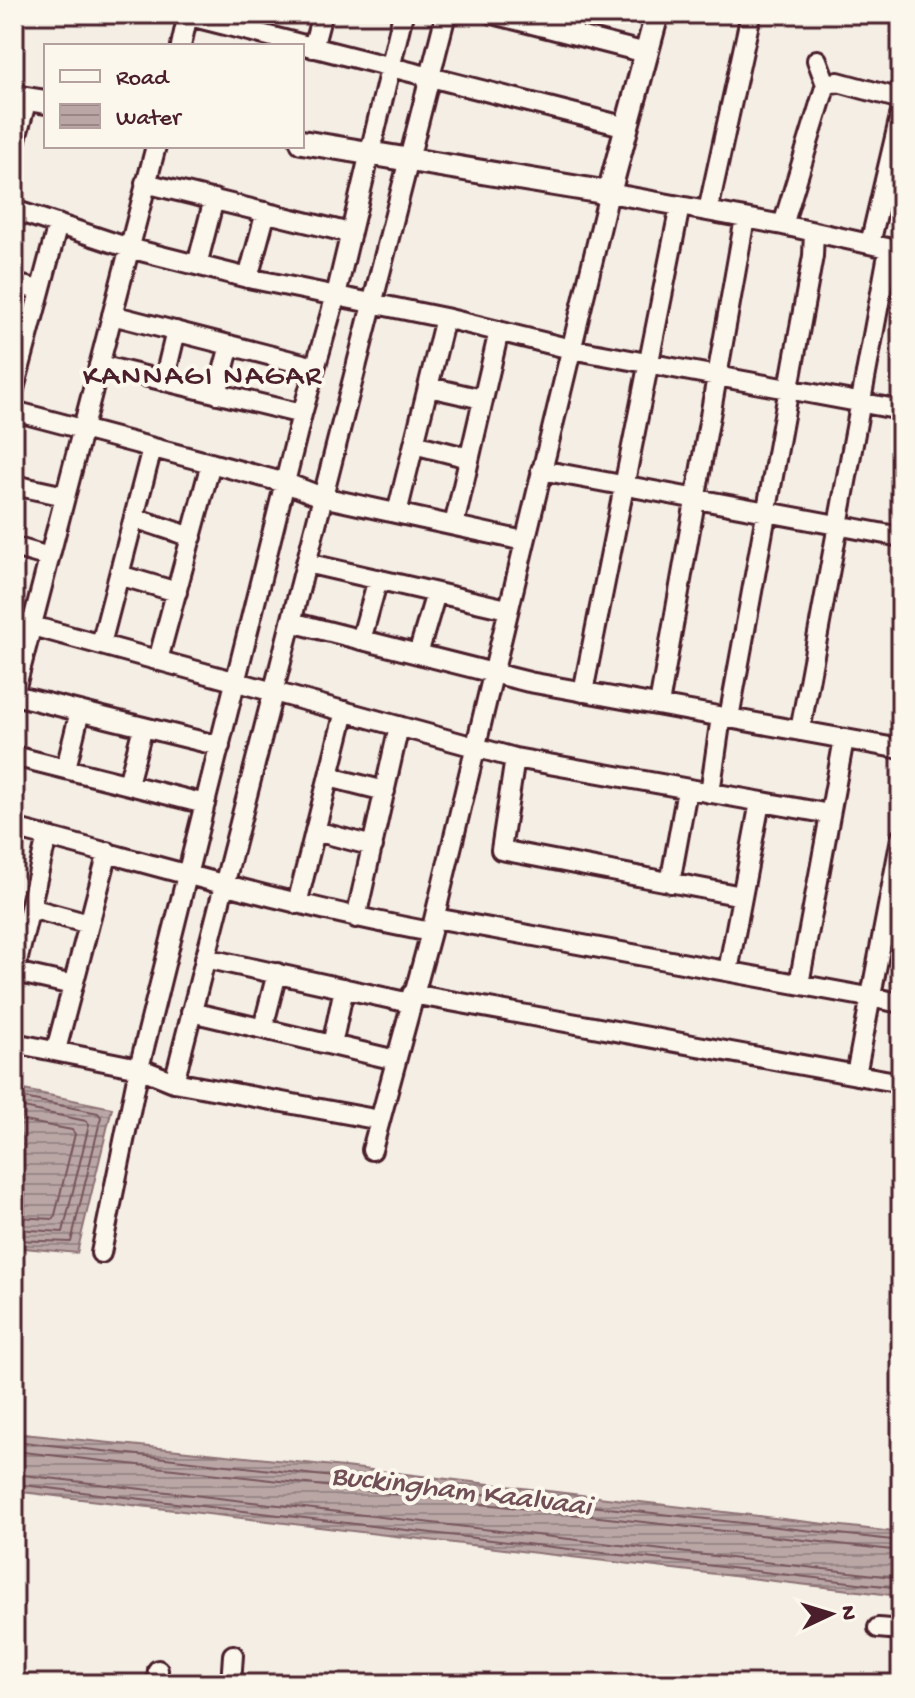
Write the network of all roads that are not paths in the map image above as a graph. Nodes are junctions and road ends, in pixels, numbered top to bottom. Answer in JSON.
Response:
{"nodes":[{"id":1,"x":322,"y":14,"type":"edge"},
{"id":2,"x":403,"y":14,"type":"edge"},
{"id":3,"x":446,"y":14,"type":"edge"},
{"id":4,"x":493,"y":14,"type":"edge"},
{"id":5,"x":576,"y":14,"type":"edge"},
{"id":6,"x":657,"y":14,"type":"edge"},
{"id":7,"x":751,"y":14,"type":"edge"},
{"id":8,"x":186,"y":15,"type":"edge"},
{"id":9,"x":518,"y":17,"type":"edge"},
{"id":10,"x":256,"y":23,"type":"edge"},
{"id":11,"x":571,"y":34,"type":"junction"},
{"id":12,"x":181,"y":44,"type":"edge"},
{"id":13,"x":304,"y":44,"type":"edge"},
{"id":14,"x":304,"y":44,"type":"edge"},
{"id":15,"x":313,"y":48,"type":"junction"},
{"id":16,"x":646,"y":53,"type":"junction"},
{"id":17,"x":817,"y":60,"type":"dead end"},
{"id":18,"x":390,"y":67,"type":"junction"},
{"id":19,"x":429,"y":77,"type":"junction"},
{"id":20,"x":826,"y":84,"type":"junction"},
{"id":21,"x":29,"y":99,"type":"edge"},
{"id":22,"x":901,"y":99,"type":"edge"},
{"id":23,"x":901,"y":112,"type":"edge"},
{"id":24,"x":627,"y":127,"type":"junction"},
{"id":25,"x":304,"y":142,"type":"edge"},
{"id":26,"x":14,"y":146,"type":"edge"},
{"id":27,"x":155,"y":148,"type":"edge"},
{"id":28,"x":368,"y":154,"type":"junction"},
{"id":29,"x":408,"y":161,"type":"junction"},
{"id":30,"x":145,"y":183,"type":"junction"},
{"id":31,"x":609,"y":193,"type":"junction"},
{"id":32,"x":214,"y":199,"type":"junction"},
{"id":33,"x":680,"y":206,"type":"junction"},
{"id":34,"x":14,"y":210,"type":"edge"},
{"id":35,"x":708,"y":211,"type":"junction"},
{"id":36,"x":266,"y":212,"type":"junction"},
{"id":37,"x":745,"y":218,"type":"junction"},
{"id":38,"x":58,"y":224,"type":"junction"},
{"id":39,"x":783,"y":225,"type":"junction"},
{"id":40,"x":814,"y":232,"type":"junction"},
{"id":41,"x":350,"y":233,"type":"junction"},
{"id":42,"x":870,"y":244,"type":"junction"},
{"id":43,"x":129,"y":248,"type":"junction"},
{"id":44,"x":895,"y":250,"type":"edge"},
{"id":45,"x":197,"y":265,"type":"junction"},
{"id":46,"x":248,"y":278,"type":"junction"},
{"id":47,"x":14,"y":284,"type":"edge"},
{"id":48,"x":40,"y":290,"type":"junction"},
{"id":49,"x":336,"y":295,"type":"junction"},
{"id":50,"x":371,"y":302,"type":"junction"},
{"id":51,"x":112,"y":315,"type":"junction"},
{"id":52,"x":445,"y":318,"type":"junction"},
{"id":53,"x":176,"y":331,"type":"junction"},
{"id":54,"x":499,"y":331,"type":"junction"},
{"id":55,"x":230,"y":345,"type":"junction"},
{"id":56,"x":571,"y":349,"type":"junction"},
{"id":57,"x":19,"y":351,"type":"edge"},
{"id":58,"x":646,"y":363,"type":"junction"},
{"id":59,"x":99,"y":365,"type":"junction"},
{"id":60,"x":315,"y":367,"type":"junction"},
{"id":61,"x":719,"y":376,"type":"junction"},
{"id":62,"x":164,"y":381,"type":"junction"},
{"id":63,"x":429,"y":387,"type":"junction"},
{"id":64,"x":14,"y":389,"type":"edge"},
{"id":65,"x":789,"y":389,"type":"junction"},
{"id":66,"x":217,"y":394,"type":"junction"},
{"id":67,"x":482,"y":399,"type":"junction"},
{"id":68,"x":860,"y":402,"type":"junction"},
{"id":69,"x":901,"y":410,"type":"edge"},
{"id":70,"x":14,"y":411,"type":"edge"},
{"id":71,"x":302,"y":414,"type":"junction"},
{"id":72,"x":82,"y":429,"type":"junction"},
{"id":73,"x":414,"y":444,"type":"junction"},
{"id":74,"x":152,"y":448,"type":"junction"},
{"id":75,"x":469,"y":458,"type":"junction"},
{"id":76,"x":211,"y":463,"type":"junction"},
{"id":77,"x":541,"y":470,"type":"junction"},
{"id":78,"x":286,"y":483,"type":"junction"},
{"id":79,"x":14,"y":485,"type":"edge"},
{"id":80,"x":623,"y":485,"type":"junction"},
{"id":81,"x":65,"y":496,"type":"junction"},
{"id":82,"x":322,"y":497,"type":"junction"},
{"id":83,"x":697,"y":498,"type":"junction"},
{"id":84,"x":766,"y":512,"type":"junction"},
{"id":85,"x":397,"y":513,"type":"junction"},
{"id":86,"x":134,"y":518,"type":"junction"},
{"id":87,"x":454,"y":525,"type":"junction"},
{"id":88,"x":838,"y":525,"type":"junction"},
{"id":89,"x":192,"y":537,"type":"junction"},
{"id":90,"x":901,"y":537,"type":"edge"},
{"id":91,"x":524,"y":541,"type":"junction"},
{"id":92,"x":14,"y":547,"type":"edge"},
{"id":93,"x":49,"y":557,"type":"junction"},
{"id":94,"x":306,"y":563,"type":"junction"},
{"id":95,"x":119,"y":575,"type":"junction"},
{"id":96,"x":378,"y":579,"type":"junction"},
{"id":97,"x":177,"y":592,"type":"junction"},
{"id":98,"x":436,"y":593,"type":"junction"},
{"id":99,"x":507,"y":609,"type":"junction"},
{"id":100,"x":291,"y":622,"type":"junction"},
{"id":101,"x":23,"y":623,"type":"edge"},
{"id":102,"x":361,"y":640,"type":"junction"},
{"id":103,"x":101,"y":644,"type":"junction"},
{"id":104,"x":418,"y":654,"type":"junction"},
{"id":105,"x":158,"y":660,"type":"junction"},
{"id":106,"x":492,"y":673,"type":"junction"},
{"id":107,"x":236,"y":681,"type":"junction"},
{"id":108,"x":273,"y":692,"type":"junction"},
{"id":109,"x":583,"y":692,"type":"junction"},
{"id":110,"x":14,"y":695,"type":"edge"},
{"id":111,"x":659,"y":705,"type":"junction"},
{"id":112,"x":80,"y":711,"type":"junction"},
{"id":113,"x":345,"y":711,"type":"junction"},
{"id":114,"x":725,"y":717,"type":"junction"},
{"id":115,"x":399,"y":726,"type":"junction"},
{"id":116,"x":143,"y":727,"type":"junction"},
{"id":117,"x":800,"y":731,"type":"junction"},
{"id":118,"x":844,"y":739,"type":"junction"},
{"id":119,"x":220,"y":746,"type":"junction"},
{"id":120,"x":476,"y":747,"type":"junction"},
{"id":121,"x":901,"y":749,"type":"edge"},
{"id":122,"x":14,"y":756,"type":"edge"},
{"id":123,"x":515,"y":758,"type":"junction"},
{"id":124,"x":66,"y":768,"type":"junction"},
{"id":125,"x":329,"y":777,"type":"junction"},
{"id":126,"x":128,"y":784,"type":"junction"},
{"id":127,"x":687,"y":790,"type":"junction"},
{"id":128,"x":385,"y":791,"type":"junction"},
{"id":129,"x":710,"y":793,"type":"junction"},
{"id":130,"x":760,"y":802,"type":"junction"},
{"id":131,"x":205,"y":804,"type":"junction"},
{"id":132,"x":830,"y":814,"type":"junction"},
{"id":133,"x":14,"y":828,"type":"edge"},
{"id":134,"x":315,"y":831,"type":"junction"},
{"id":135,"x":47,"y":837,"type":"junction"},
{"id":136,"x":901,"y":838,"type":"edge"},
{"id":137,"x":373,"y":846,"type":"junction"},
{"id":138,"x":108,"y":852,"type":"junction"},
{"id":139,"x":187,"y":874,"type":"junction"},
{"id":140,"x":670,"y":883,"type":"junction"},
{"id":141,"x":224,"y":885,"type":"junction"},
{"id":142,"x":742,"y":896,"type":"junction"},
{"id":143,"x":297,"y":904,"type":"junction"},
{"id":144,"x":30,"y":908,"type":"junction"},
{"id":145,"x":356,"y":918,"type":"junction"},
{"id":146,"x":89,"y":924,"type":"junction"},
{"id":147,"x":433,"y":925,"type":"junction"},
{"id":148,"x":205,"y":958,"type":"junction"},
{"id":149,"x":728,"y":971,"type":"junction"},
{"id":150,"x":14,"y":973,"type":"edge"},
{"id":151,"x":277,"y":973,"type":"junction"},
{"id":152,"x":799,"y":984,"type":"junction"},
{"id":153,"x":73,"y":985,"type":"junction"},
{"id":154,"x":344,"y":988,"type":"junction"},
{"id":155,"x":873,"y":998,"type":"junction"},
{"id":156,"x":411,"y":999,"type":"junction"},
{"id":157,"x":901,"y":1003,"type":"edge"},
{"id":158,"x":191,"y":1012,"type":"junction"},
{"id":159,"x":263,"y":1028,"type":"junction"},
{"id":160,"x":14,"y":1043,"type":"edge"},
{"id":161,"x":332,"y":1045,"type":"junction"},
{"id":162,"x":56,"y":1050,"type":"junction"},
{"id":163,"x":396,"y":1060,"type":"junction"},
{"id":164,"x":139,"y":1068,"type":"junction"},
{"id":165,"x":856,"y":1075,"type":"junction"},
{"id":166,"x":174,"y":1082,"type":"junction"},
{"id":167,"x":901,"y":1083,"type":"edge"},
{"id":168,"x":380,"y":1120,"type":"junction"},
{"id":169,"x":372,"y":1150,"type":"dead end"},
{"id":170,"x":101,"y":1253,"type":"dead end"},
{"id":171,"x":878,"y":1628,"type":"dead end"},
{"id":172,"x":901,"y":1630,"type":"edge"},
{"id":173,"x":233,"y":1655,"type":"dead end"},
{"id":174,"x":231,"y":1684,"type":"edge"}],
"edges":[{"from":1,"to":15,"type":"street"},
{"from":2,"to":18,"type":"street"},
{"from":3,"to":19,"type":"street"},
{"from":4,"to":9,"type":"street"},
{"from":5,"to":11,"type":"street"},
{"from":6,"to":16,"type":"street"},
{"from":7,"to":35,"type":"street"},
{"from":8,"to":10,"type":"street"},
{"from":8,"to":12,"type":"street"},
{"from":9,"to":11,"type":"street"},
{"from":10,"to":13,"type":"street"},
{"from":11,"to":16,"type":"street"},
{"from":14,"to":15,"type":"street"},
{"from":15,"to":18,"type":"street"},
{"from":16,"to":24,"type":"street"},
{"from":17,"to":20,"type":"street"},
{"from":18,"to":19,"type":"street"},
{"from":18,"to":28,"type":"street"},
{"from":19,"to":24,"type":"street"},
{"from":19,"to":29,"type":"street"},
{"from":20,"to":22,"type":"street"},
{"from":20,"to":39,"type":"street"},
{"from":21,"to":26,"type":"street"},
{"from":23,"to":42,"type":"street"},
{"from":24,"to":31,"type":"street"},
{"from":25,"to":28,"type":"street"},
{"from":27,"to":30,"type":"street"},
{"from":28,"to":29,"type":"street"},
{"from":28,"to":41,"type":"street"},
{"from":29,"to":31,"type":"street"},
{"from":29,"to":50,"type":"street"},
{"from":30,"to":32,"type":"street"},
{"from":30,"to":43,"type":"street"},
{"from":31,"to":33,"type":"street"},
{"from":31,"to":56,"type":"street"},
{"from":32,"to":36,"type":"street"},
{"from":32,"to":45,"type":"street"},
{"from":33,"to":35,"type":"street"},
{"from":33,"to":58,"type":"street"},
{"from":34,"to":38,"type":"street"},
{"from":35,"to":37,"type":"street"},
{"from":36,"to":41,"type":"street"},
{"from":36,"to":46,"type":"street"},
{"from":37,"to":39,"type":"street"},
{"from":37,"to":61,"type":"street"},
{"from":38,"to":43,"type":"street"},
{"from":38,"to":48,"type":"street"},
{"from":39,"to":40,"type":"street"},
{"from":40,"to":42,"type":"street"},
{"from":40,"to":65,"type":"street"},
{"from":41,"to":49,"type":"street"},
{"from":42,"to":44,"type":"street"},
{"from":43,"to":45,"type":"street"},
{"from":43,"to":51,"type":"street"},
{"from":44,"to":68,"type":"street"},
{"from":45,"to":46,"type":"street"},
{"from":46,"to":49,"type":"street"},
{"from":47,"to":48,"type":"street"},
{"from":48,"to":57,"type":"street"},
{"from":49,"to":50,"type":"street"},
{"from":49,"to":60,"type":"street"},
{"from":50,"to":52,"type":"street"},
{"from":50,"to":82,"type":"street"},
{"from":51,"to":53,"type":"street"},
{"from":51,"to":59,"type":"street"},
{"from":52,"to":54,"type":"street"},
{"from":52,"to":63,"type":"street"},
{"from":53,"to":55,"type":"street"},
{"from":53,"to":62,"type":"street"},
{"from":54,"to":56,"type":"street"},
{"from":54,"to":67,"type":"street"},
{"from":55,"to":60,"type":"street"},
{"from":55,"to":66,"type":"street"},
{"from":56,"to":58,"type":"street"},
{"from":56,"to":77,"type":"street"},
{"from":57,"to":64,"type":"street"},
{"from":58,"to":61,"type":"street"},
{"from":58,"to":80,"type":"street"},
{"from":59,"to":62,"type":"street"},
{"from":59,"to":72,"type":"street"},
{"from":60,"to":71,"type":"street"},
{"from":61,"to":65,"type":"street"},
{"from":61,"to":83,"type":"street"},
{"from":62,"to":66,"type":"street"},
{"from":63,"to":67,"type":"street"},
{"from":63,"to":73,"type":"street"},
{"from":65,"to":68,"type":"street"},
{"from":65,"to":84,"type":"street"},
{"from":66,"to":71,"type":"street"},
{"from":67,"to":75,"type":"street"},
{"from":68,"to":69,"type":"street"},
{"from":68,"to":88,"type":"street"},
{"from":70,"to":72,"type":"street"},
{"from":71,"to":78,"type":"street"},
{"from":72,"to":74,"type":"street"},
{"from":72,"to":81,"type":"street"},
{"from":73,"to":75,"type":"street"},
{"from":73,"to":85,"type":"street"},
{"from":74,"to":76,"type":"street"},
{"from":74,"to":86,"type":"street"},
{"from":75,"to":87,"type":"street"},
{"from":76,"to":78,"type":"street"},
{"from":76,"to":89,"type":"street"},
{"from":77,"to":80,"type":"street"},
{"from":77,"to":91,"type":"street"},
{"from":78,"to":82,"type":"street"},
{"from":78,"to":107,"type":"street"},
{"from":79,"to":81,"type":"street"},
{"from":80,"to":83,"type":"street"},
{"from":80,"to":109,"type":"street"},
{"from":81,"to":93,"type":"street"},
{"from":82,"to":85,"type":"street"},
{"from":82,"to":94,"type":"street"},
{"from":83,"to":84,"type":"street"},
{"from":83,"to":111,"type":"street"},
{"from":84,"to":88,"type":"street"},
{"from":84,"to":114,"type":"street"},
{"from":85,"to":87,"type":"street"},
{"from":86,"to":89,"type":"street"},
{"from":86,"to":95,"type":"street"},
{"from":87,"to":91,"type":"street"},
{"from":88,"to":90,"type":"street"},
{"from":88,"to":117,"type":"street"},
{"from":89,"to":97,"type":"street"},
{"from":91,"to":99,"type":"street"},
{"from":92,"to":93,"type":"street"},
{"from":93,"to":101,"type":"street"},
{"from":94,"to":96,"type":"street"},
{"from":94,"to":100,"type":"street"},
{"from":95,"to":97,"type":"street"},
{"from":95,"to":103,"type":"street"},
{"from":96,"to":98,"type":"street"},
{"from":96,"to":102,"type":"street"},
{"from":97,"to":105,"type":"street"},
{"from":98,"to":99,"type":"street"},
{"from":98,"to":104,"type":"street"},
{"from":99,"to":106,"type":"street"},
{"from":100,"to":102,"type":"street"},
{"from":100,"to":108,"type":"street"},
{"from":101,"to":103,"type":"street"},
{"from":101,"to":110,"type":"street"},
{"from":102,"to":104,"type":"street"},
{"from":103,"to":105,"type":"street"},
{"from":104,"to":106,"type":"street"},
{"from":105,"to":107,"type":"street"},
{"from":106,"to":109,"type":"street"},
{"from":106,"to":120,"type":"street"},
{"from":107,"to":108,"type":"street"},
{"from":107,"to":119,"type":"street"},
{"from":108,"to":113,"type":"street"},
{"from":108,"to":141,"type":"street"},
{"from":109,"to":111,"type":"street"},
{"from":110,"to":112,"type":"street"},
{"from":111,"to":114,"type":"street"},
{"from":112,"to":116,"type":"street"},
{"from":112,"to":124,"type":"street"},
{"from":113,"to":115,"type":"street"},
{"from":113,"to":125,"type":"street"},
{"from":114,"to":117,"type":"street"},
{"from":114,"to":129,"type":"street"},
{"from":115,"to":120,"type":"street"},
{"from":115,"to":128,"type":"street"},
{"from":116,"to":119,"type":"street"},
{"from":116,"to":126,"type":"street"},
{"from":117,"to":118,"type":"street"},
{"from":118,"to":121,"type":"street"},
{"from":118,"to":132,"type":"street"},
{"from":119,"to":131,"type":"street"},
{"from":120,"to":123,"type":"street"},
{"from":120,"to":147,"type":"street"},
{"from":122,"to":124,"type":"street"},
{"from":123,"to":127,"type":"street"},
{"from":123,"to":140,"type":"street"},
{"from":124,"to":126,"type":"street"},
{"from":125,"to":128,"type":"street"},
{"from":125,"to":134,"type":"street"},
{"from":126,"to":131,"type":"street"},
{"from":127,"to":129,"type":"street"},
{"from":127,"to":140,"type":"street"},
{"from":128,"to":137,"type":"street"},
{"from":129,"to":130,"type":"street"},
{"from":130,"to":132,"type":"street"},
{"from":130,"to":142,"type":"street"},
{"from":131,"to":139,"type":"street"},
{"from":132,"to":152,"type":"street"},
{"from":133,"to":135,"type":"street"},
{"from":134,"to":137,"type":"street"},
{"from":134,"to":143,"type":"street"},
{"from":135,"to":138,"type":"street"},
{"from":135,"to":144,"type":"street"},
{"from":136,"to":155,"type":"street"},
{"from":137,"to":145,"type":"street"},
{"from":138,"to":139,"type":"street"},
{"from":138,"to":146,"type":"street"},
{"from":139,"to":141,"type":"street"},
{"from":139,"to":164,"type":"street"},
{"from":140,"to":142,"type":"street"},
{"from":141,"to":143,"type":"street"},
{"from":141,"to":148,"type":"street"},
{"from":142,"to":149,"type":"street"},
{"from":143,"to":145,"type":"street"},
{"from":144,"to":146,"type":"street"},
{"from":144,"to":150,"type":"street"},
{"from":145,"to":147,"type":"street"},
{"from":146,"to":153,"type":"street"},
{"from":147,"to":149,"type":"street"},
{"from":147,"to":156,"type":"street"},
{"from":148,"to":151,"type":"street"},
{"from":148,"to":158,"type":"street"},
{"from":149,"to":152,"type":"street"},
{"from":150,"to":153,"type":"street"},
{"from":151,"to":154,"type":"street"},
{"from":151,"to":159,"type":"street"},
{"from":152,"to":155,"type":"street"},
{"from":153,"to":162,"type":"street"},
{"from":154,"to":156,"type":"street"},
{"from":154,"to":161,"type":"street"},
{"from":155,"to":157,"type":"street"},
{"from":155,"to":165,"type":"street"},
{"from":156,"to":163,"type":"street"},
{"from":156,"to":165,"type":"street"},
{"from":158,"to":159,"type":"street"},
{"from":158,"to":166,"type":"street"},
{"from":159,"to":161,"type":"street"},
{"from":160,"to":162,"type":"street"},
{"from":161,"to":163,"type":"street"},
{"from":162,"to":164,"type":"street"},
{"from":163,"to":168,"type":"street"},
{"from":164,"to":166,"type":"street"},
{"from":164,"to":170,"type":"street"},
{"from":165,"to":167,"type":"street"},
{"from":166,"to":168,"type":"street"},
{"from":168,"to":169,"type":"street"},
{"from":171,"to":172,"type":"street"},
{"from":173,"to":174,"type":"street"}]}
